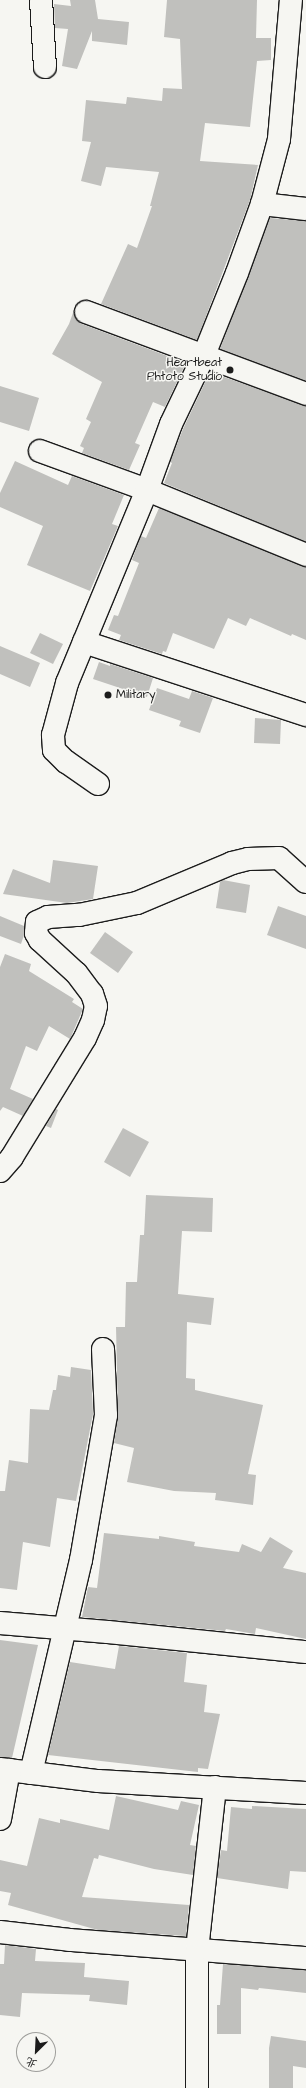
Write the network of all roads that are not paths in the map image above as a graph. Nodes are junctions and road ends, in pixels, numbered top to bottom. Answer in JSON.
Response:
{"nodes":[{"id":1,"x":41,"y":0,"type":"edge"},
{"id":2,"x":291,"y":0,"type":"edge"},
{"id":3,"x":45,"y":67,"type":"dead end"},
{"id":4,"x":262,"y":204,"type":"junction"},
{"id":5,"x":306,"y":208,"type":"edge"},
{"id":6,"x":86,"y":312,"type":"dead end"},
{"id":7,"x":204,"y":355,"type":"junction"},
{"id":8,"x":306,"y":394,"type":"edge"},
{"id":9,"x":40,"y":451,"type":"dead end"},
{"id":10,"x":148,"y":490,"type":"junction"},
{"id":11,"x":306,"y":555,"type":"edge"},
{"id":12,"x":84,"y":642,"type":"junction"},
{"id":13,"x":306,"y":715,"type":"edge"},
{"id":14,"x":98,"y":784,"type":"dead end"},
{"id":15,"x":306,"y":882,"type":"edge"},
{"id":16,"x":0,"y":1171,"type":"edge"},
{"id":17,"x":103,"y":1349,"type":"dead end"},
{"id":18,"x":0,"y":1624,"type":"edge"},
{"id":19,"x":65,"y":1629,"type":"junction"},
{"id":20,"x":306,"y":1652,"type":"edge"},
{"id":21,"x":5,"y":1770,"type":"edge"},
{"id":22,"x":31,"y":1773,"type":"junction"},
{"id":23,"x":215,"y":1788,"type":"junction"},
{"id":24,"x":306,"y":1793,"type":"edge"},
{"id":25,"x":0,"y":1819,"type":"edge"},
{"id":26,"x":0,"y":1932,"type":"edge"},
{"id":27,"x":197,"y":1950,"type":"junction"},
{"id":28,"x":306,"y":1958,"type":"edge"},
{"id":29,"x":197,"y":2088,"type":"edge"}],
"edges":[{"from":1,"to":3,"type":"street"},
{"from":2,"to":4,"type":"street"},
{"from":4,"to":5,"type":"street"},
{"from":4,"to":7,"type":"street"},
{"from":6,"to":7,"type":"street"},
{"from":7,"to":8,"type":"street"},
{"from":7,"to":10,"type":"street"},
{"from":9,"to":10,"type":"street"},
{"from":10,"to":11,"type":"street"},
{"from":10,"to":12,"type":"street"},
{"from":12,"to":13,"type":"street"},
{"from":12,"to":14,"type":"street"},
{"from":15,"to":16,"type":"street"},
{"from":17,"to":19,"type":"street"},
{"from":18,"to":19,"type":"street"},
{"from":19,"to":20,"type":"street"},
{"from":19,"to":22,"type":"street"},
{"from":21,"to":22,"type":"street"},
{"from":21,"to":25,"type":"street"},
{"from":22,"to":23,"type":"street"},
{"from":23,"to":24,"type":"street"},
{"from":23,"to":27,"type":"street"},
{"from":26,"to":27,"type":"street"},
{"from":27,"to":28,"type":"street"},
{"from":27,"to":29,"type":"street"}]}
